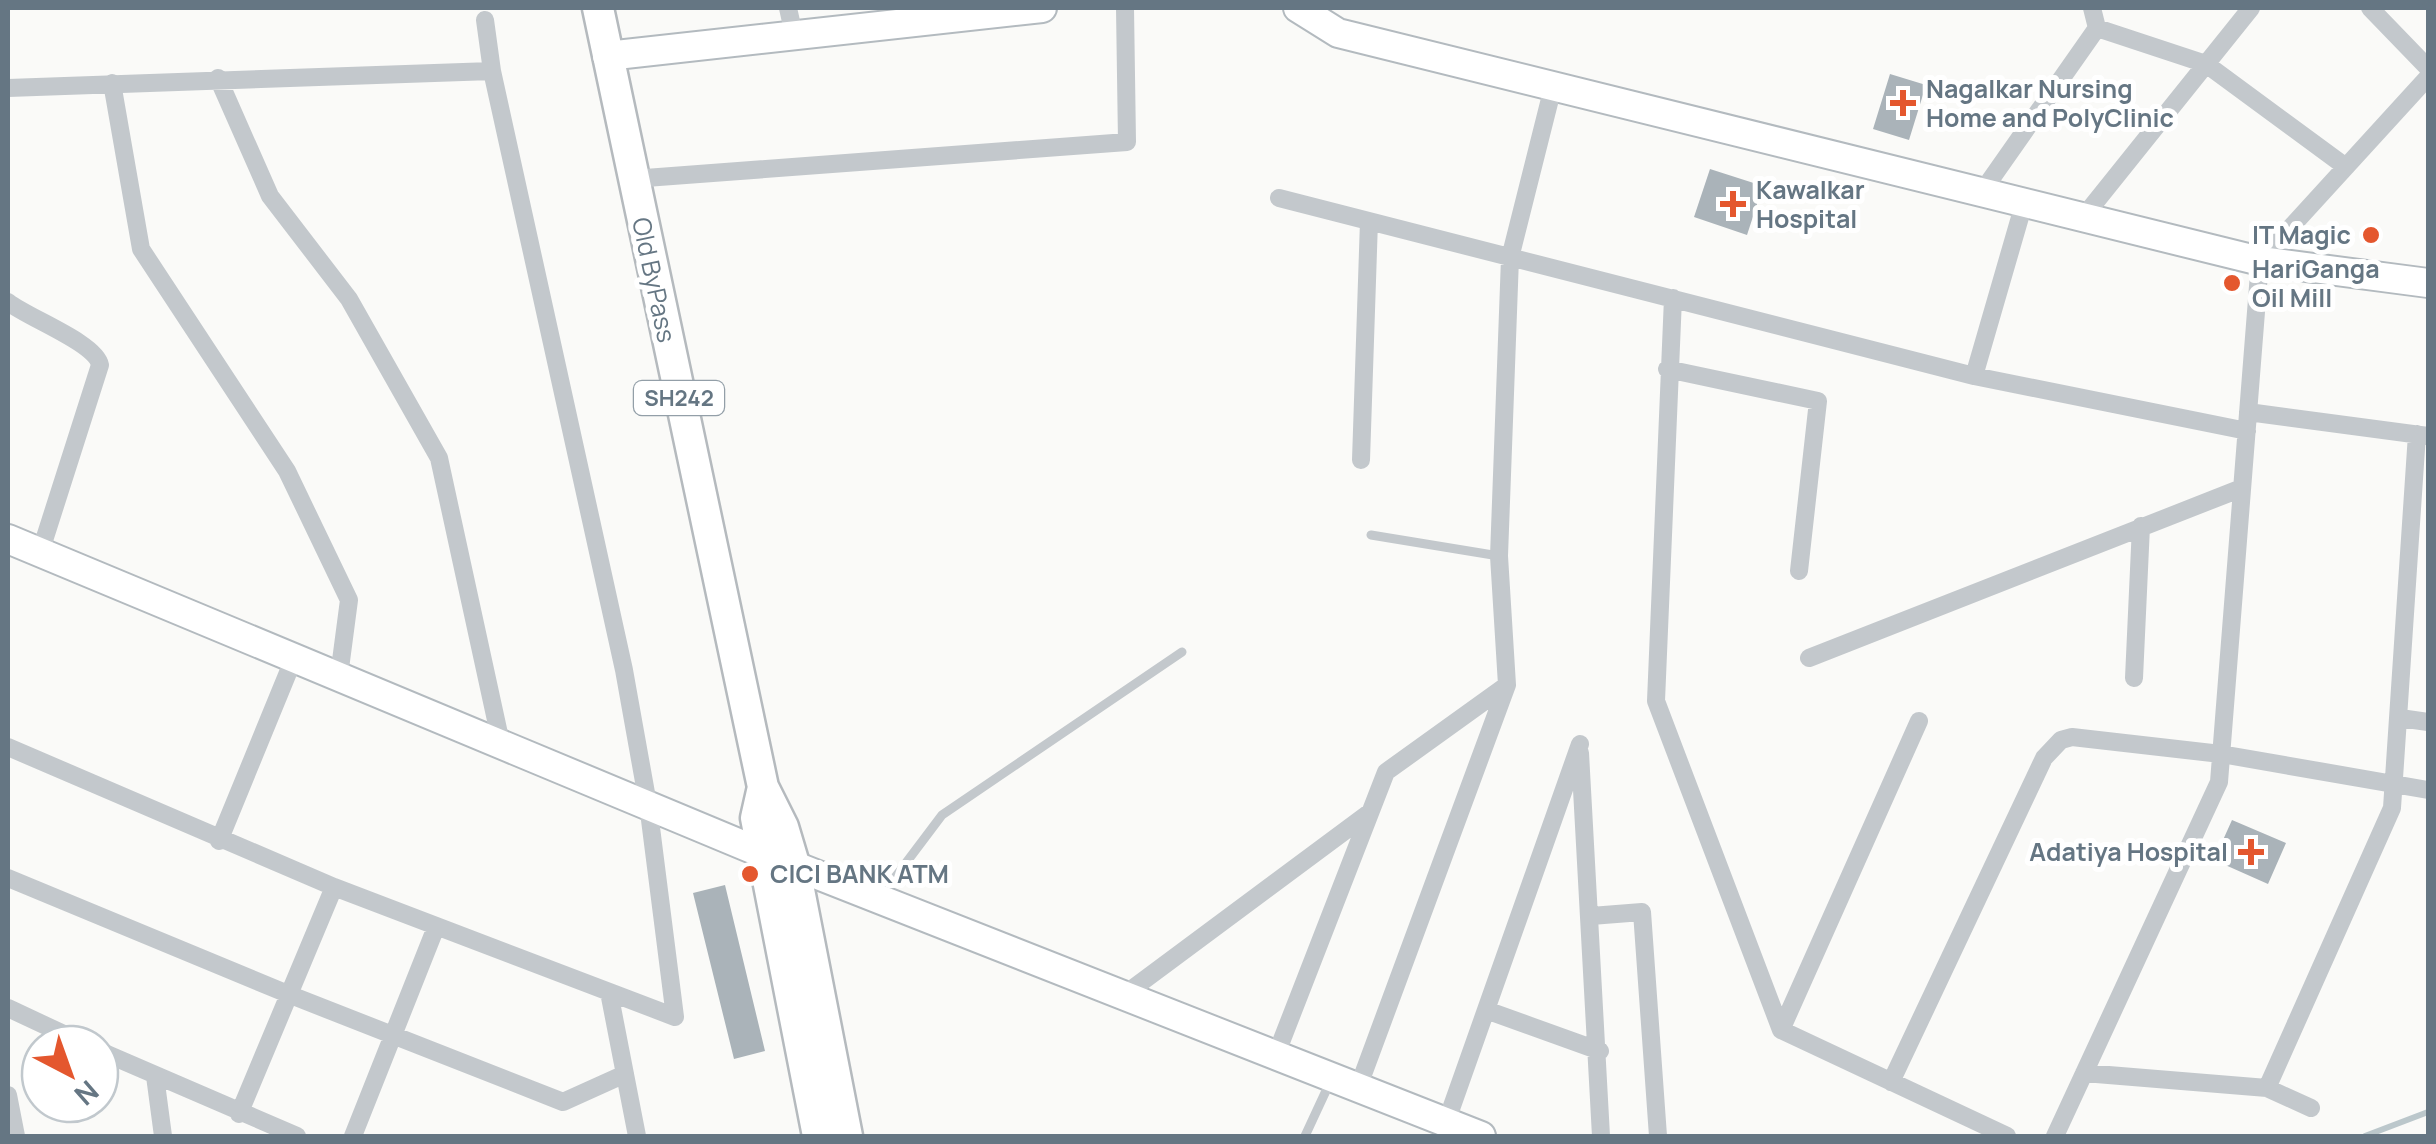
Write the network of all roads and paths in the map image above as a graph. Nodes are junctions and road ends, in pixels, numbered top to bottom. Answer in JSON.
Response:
{"nodes":[{"id":1,"x":598,"y":8,"type":"edge"},
{"id":2,"x":1042,"y":8,"type":"edge"},
{"id":3,"x":1125,"y":8,"type":"edge"},
{"id":4,"x":1298,"y":8,"type":"edge"},
{"id":5,"x":2092,"y":8,"type":"edge"},
{"id":6,"x":2251,"y":8,"type":"edge"},
{"id":7,"x":2370,"y":8,"type":"edge"},
{"id":8,"x":1011,"y":9,"type":"edge"},
{"id":9,"x":910,"y":15,"type":"edge"},
{"id":10,"x":485,"y":20,"type":"dead end"},
{"id":11,"x":791,"y":21,"type":"edge"},
{"id":12,"x":2096,"y":28,"type":"junction"},
{"id":13,"x":607,"y":56,"type":"junction"},
{"id":14,"x":2206,"y":64,"type":"junction"},
{"id":15,"x":2428,"y":68,"type":"edge"},
{"id":16,"x":492,"y":71,"type":"junction"},
{"id":17,"x":218,"y":78,"type":"junction"},
{"id":18,"x":112,"y":83,"type":"junction"},
{"id":19,"x":1553,"y":86,"type":"junction"},
{"id":20,"x":2425,"y":86,"type":"edge"},
{"id":21,"x":8,"y":88,"type":"edge"},
{"id":22,"x":2346,"y":168,"type":"junction"},
{"id":23,"x":632,"y":179,"type":"junction"},
{"id":24,"x":1984,"y":189,"type":"junction"},
{"id":25,"x":1279,"y":198,"type":"dead end"},
{"id":26,"x":2024,"y":200,"type":"junction"},
{"id":27,"x":2084,"y":215,"type":"junction"},
{"id":28,"x":1369,"y":221,"type":"junction"},
{"id":29,"x":1510,"y":258,"type":"junction"},
{"id":30,"x":2260,"y":260,"type":"junction"},
{"id":31,"x":2428,"y":283,"type":"edge"},
{"id":32,"x":1673,"y":298,"type":"junction"},
{"id":33,"x":8,"y":302,"type":"edge"},
{"id":34,"x":1667,"y":369,"type":"junction"},
{"id":35,"x":1974,"y":376,"type":"junction"},
{"id":36,"x":2248,"y":421,"type":"junction"},
{"id":37,"x":2422,"y":435,"type":"edge"},
{"id":38,"x":1361,"y":460,"type":"dead end"},
{"id":39,"x":2242,"y":488,"type":"junction"},
{"id":40,"x":2141,"y":526,"type":"junction"},
{"id":41,"x":1371,"y":536,"type":"dead end"},
{"id":42,"x":8,"y":539,"type":"edge"},
{"id":43,"x":40,"y":553,"type":"junction"},
{"id":44,"x":1500,"y":556,"type":"junction"},
{"id":45,"x":1799,"y":571,"type":"dead end"},
{"id":46,"x":2409,"y":584,"type":"junction"},
{"id":47,"x":2428,"y":587,"type":"edge"},
{"id":48,"x":1182,"y":652,"type":"dead end"},
{"id":49,"x":294,"y":658,"type":"junction"},
{"id":50,"x":1809,"y":658,"type":"dead end"},
{"id":51,"x":338,"y":676,"type":"junction"},
{"id":52,"x":2134,"y":678,"type":"dead end"},
{"id":53,"x":1508,"y":684,"type":"junction"},
{"id":54,"x":2400,"y":718,"type":"junction"},
{"id":55,"x":1918,"y":721,"type":"dead end"},
{"id":56,"x":2428,"y":722,"type":"edge"},
{"id":57,"x":501,"y":743,"type":"junction"},
{"id":58,"x":8,"y":746,"type":"edge"},
{"id":59,"x":2221,"y":754,"type":"junction"},
{"id":60,"x":2392,"y":782,"type":"junction"},
{"id":61,"x":762,"y":787,"type":"junction"},
{"id":62,"x":2428,"y":790,"type":"edge"},
{"id":63,"x":648,"y":804,"type":"junction"},
{"id":64,"x":1370,"y":812,"type":"junction"},
{"id":65,"x":219,"y":841,"type":"junction"},
{"id":66,"x":762,"y":853,"type":"junction"},
{"id":67,"x":794,"y":864,"type":"junction"},
{"id":68,"x":8,"y":878,"type":"edge"},
{"id":69,"x":334,"y":887,"type":"junction"},
{"id":70,"x":880,"y":898,"type":"junction"},
{"id":71,"x":1591,"y":916,"type":"junction"},
{"id":72,"x":436,"y":927,"type":"junction"},
{"id":73,"x":609,"y":992,"type":"junction"},
{"id":74,"x":288,"y":994,"type":"junction"},
{"id":75,"x":1124,"y":995,"type":"junction"},
{"id":76,"x":8,"y":1008,"type":"edge"},
{"id":77,"x":1486,"y":1010,"type":"junction"},
{"id":78,"x":42,"y":1024,"type":"edge"},
{"id":79,"x":1781,"y":1030,"type":"junction"},
{"id":80,"x":393,"y":1035,"type":"junction"},
{"id":81,"x":1600,"y":1051,"type":"junction"},
{"id":82,"x":1276,"y":1055,"type":"junction"},
{"id":83,"x":120,"y":1060,"type":"edge"},
{"id":84,"x":2084,"y":1073,"type":"junction"},
{"id":85,"x":625,"y":1074,"type":"junction"},
{"id":86,"x":155,"y":1076,"type":"junction"},
{"id":87,"x":1892,"y":1082,"type":"junction"},
{"id":88,"x":1346,"y":1083,"type":"junction"},
{"id":89,"x":2267,"y":1088,"type":"junction"},
{"id":90,"x":8,"y":1096,"type":"edge"},
{"id":91,"x":2311,"y":1108,"type":"dead end"},
{"id":92,"x":239,"y":1114,"type":"junction"},
{"id":93,"x":1446,"y":1123,"type":"junction"},
{"id":94,"x":16,"y":1136,"type":"edge"},
{"id":95,"x":163,"y":1136,"type":"edge"},
{"id":96,"x":297,"y":1136,"type":"edge"},
{"id":97,"x":352,"y":1136,"type":"edge"},
{"id":98,"x":637,"y":1136,"type":"edge"},
{"id":99,"x":818,"y":1136,"type":"edge"},
{"id":100,"x":847,"y":1136,"type":"edge"},
{"id":101,"x":1306,"y":1136,"type":"edge"},
{"id":102,"x":1480,"y":1136,"type":"edge"},
{"id":103,"x":1602,"y":1136,"type":"edge"},
{"id":104,"x":1658,"y":1136,"type":"edge"},
{"id":105,"x":2006,"y":1136,"type":"edge"},
{"id":106,"x":2055,"y":1136,"type":"edge"}],
"edges":[{"from":1,"to":13,"type":"main road","name":"Old ByPass","number":"SH242"},
{"from":2,"to":8,"type":"street"},
{"from":3,"to":23,"type":"street"},
{"from":4,"to":19,"type":"street"},
{"from":5,"to":12,"type":"street"},
{"from":6,"to":14,"type":"street"},
{"from":7,"to":15,"type":"street"},
{"from":8,"to":9,"type":"street"},
{"from":9,"to":11,"type":"street"},
{"from":10,"to":16,"type":"street"},
{"from":11,"to":13,"type":"street"},
{"from":12,"to":14,"type":"street"},
{"from":12,"to":24,"type":"street"},
{"from":13,"to":23,"type":"main road","name":"Old ByPass","number":"SH242"},
{"from":14,"to":22,"type":"street"},
{"from":14,"to":27,"type":"street"},
{"from":16,"to":17,"type":"street"},
{"from":16,"to":63,"type":"street"},
{"from":17,"to":18,"type":"street"},
{"from":17,"to":57,"type":"street"},
{"from":18,"to":21,"type":"street"},
{"from":18,"to":51,"type":"street"},
{"from":19,"to":24,"type":"street"},
{"from":19,"to":29,"type":"street"},
{"from":20,"to":22,"type":"street"},
{"from":22,"to":30,"type":"street"},
{"from":23,"to":61,"type":"main road","name":"Old ByPass","number":"SH242"},
{"from":24,"to":26,"type":"street"},
{"from":25,"to":28,"type":"street"},
{"from":26,"to":27,"type":"street"},
{"from":26,"to":35,"type":"street"},
{"from":27,"to":30,"type":"street"},
{"from":28,"to":29,"type":"street"},
{"from":28,"to":38,"type":"street"},
{"from":29,"to":32,"type":"street"},
{"from":29,"to":44,"type":"street"},
{"from":30,"to":31,"type":"street"},
{"from":30,"to":36,"type":"street"},
{"from":32,"to":34,"type":"street"},
{"from":32,"to":35,"type":"street"},
{"from":33,"to":43,"type":"street"},
{"from":34,"to":45,"type":"street"},
{"from":34,"to":79,"type":"street"},
{"from":35,"to":36,"type":"street"},
{"from":36,"to":37,"type":"street"},
{"from":36,"to":39,"type":"street"},
{"from":37,"to":46,"type":"street"},
{"from":39,"to":40,"type":"street"},
{"from":39,"to":59,"type":"street"},
{"from":40,"to":50,"type":"street"},
{"from":40,"to":52,"type":"street"},
{"from":41,"to":44,"type":"lane"},
{"from":42,"to":43,"type":"street"},
{"from":43,"to":49,"type":"street"},
{"from":44,"to":53,"type":"street"},
{"from":46,"to":47,"type":"street"},
{"from":46,"to":54,"type":"street"},
{"from":48,"to":70,"type":"lane"},
{"from":49,"to":51,"type":"street"},
{"from":49,"to":65,"type":"street"},
{"from":51,"to":57,"type":"street"},
{"from":53,"to":64,"type":"street"},
{"from":53,"to":88,"type":"street"},
{"from":54,"to":56,"type":"street"},
{"from":54,"to":60,"type":"street"},
{"from":55,"to":79,"type":"street"},
{"from":57,"to":63,"type":"street"},
{"from":58,"to":65,"type":"street"},
{"from":59,"to":60,"type":"street"},
{"from":59,"to":84,"type":"street"},
{"from":59,"to":87,"type":"street"},
{"from":60,"to":62,"type":"street"},
{"from":60,"to":89,"type":"street"},
{"from":61,"to":66,"type":"main road","name":"Old ByPass","number":"SH242"},
{"from":61,"to":67,"type":"main road","name":"Old ByPass","number":"SH242"},
{"from":63,"to":66,"type":"street"},
{"from":63,"to":73,"type":"street"},
{"from":64,"to":75,"type":"street"},
{"from":64,"to":82,"type":"street"},
{"from":65,"to":69,"type":"street"},
{"from":66,"to":67,"type":"street"},
{"from":66,"to":99,"type":"main road","name":"Old ByPass","number":"SH242"},
{"from":67,"to":70,"type":"street"},
{"from":67,"to":100,"type":"main road","name":"Old ByPass","number":"SH242"},
{"from":68,"to":74,"type":"street"},
{"from":69,"to":72,"type":"street"},
{"from":69,"to":74,"type":"street"},
{"from":70,"to":75,"type":"street"},
{"from":71,"to":77,"type":"street"},
{"from":71,"to":81,"type":"street"},
{"from":71,"to":104,"type":"street"},
{"from":72,"to":73,"type":"street"},
{"from":72,"to":80,"type":"street"},
{"from":73,"to":85,"type":"street"},
{"from":74,"to":80,"type":"street"},
{"from":74,"to":92,"type":"street"},
{"from":75,"to":82,"type":"street"},
{"from":76,"to":78,"type":"street"},
{"from":77,"to":81,"type":"street"},
{"from":77,"to":93,"type":"street"},
{"from":79,"to":87,"type":"street"},
{"from":80,"to":85,"type":"street"},
{"from":80,"to":97,"type":"street"},
{"from":81,"to":103,"type":"street"},
{"from":82,"to":88,"type":"street"},
{"from":83,"to":86,"type":"street"},
{"from":84,"to":89,"type":"street"},
{"from":84,"to":106,"type":"street"},
{"from":85,"to":98,"type":"street"},
{"from":86,"to":92,"type":"street"},
{"from":86,"to":95,"type":"street"},
{"from":87,"to":105,"type":"street"},
{"from":88,"to":93,"type":"street"},
{"from":88,"to":101,"type":"lane"},
{"from":89,"to":91,"type":"street"},
{"from":90,"to":94,"type":"street"},
{"from":92,"to":96,"type":"street"},
{"from":93,"to":102,"type":"street"}]}
